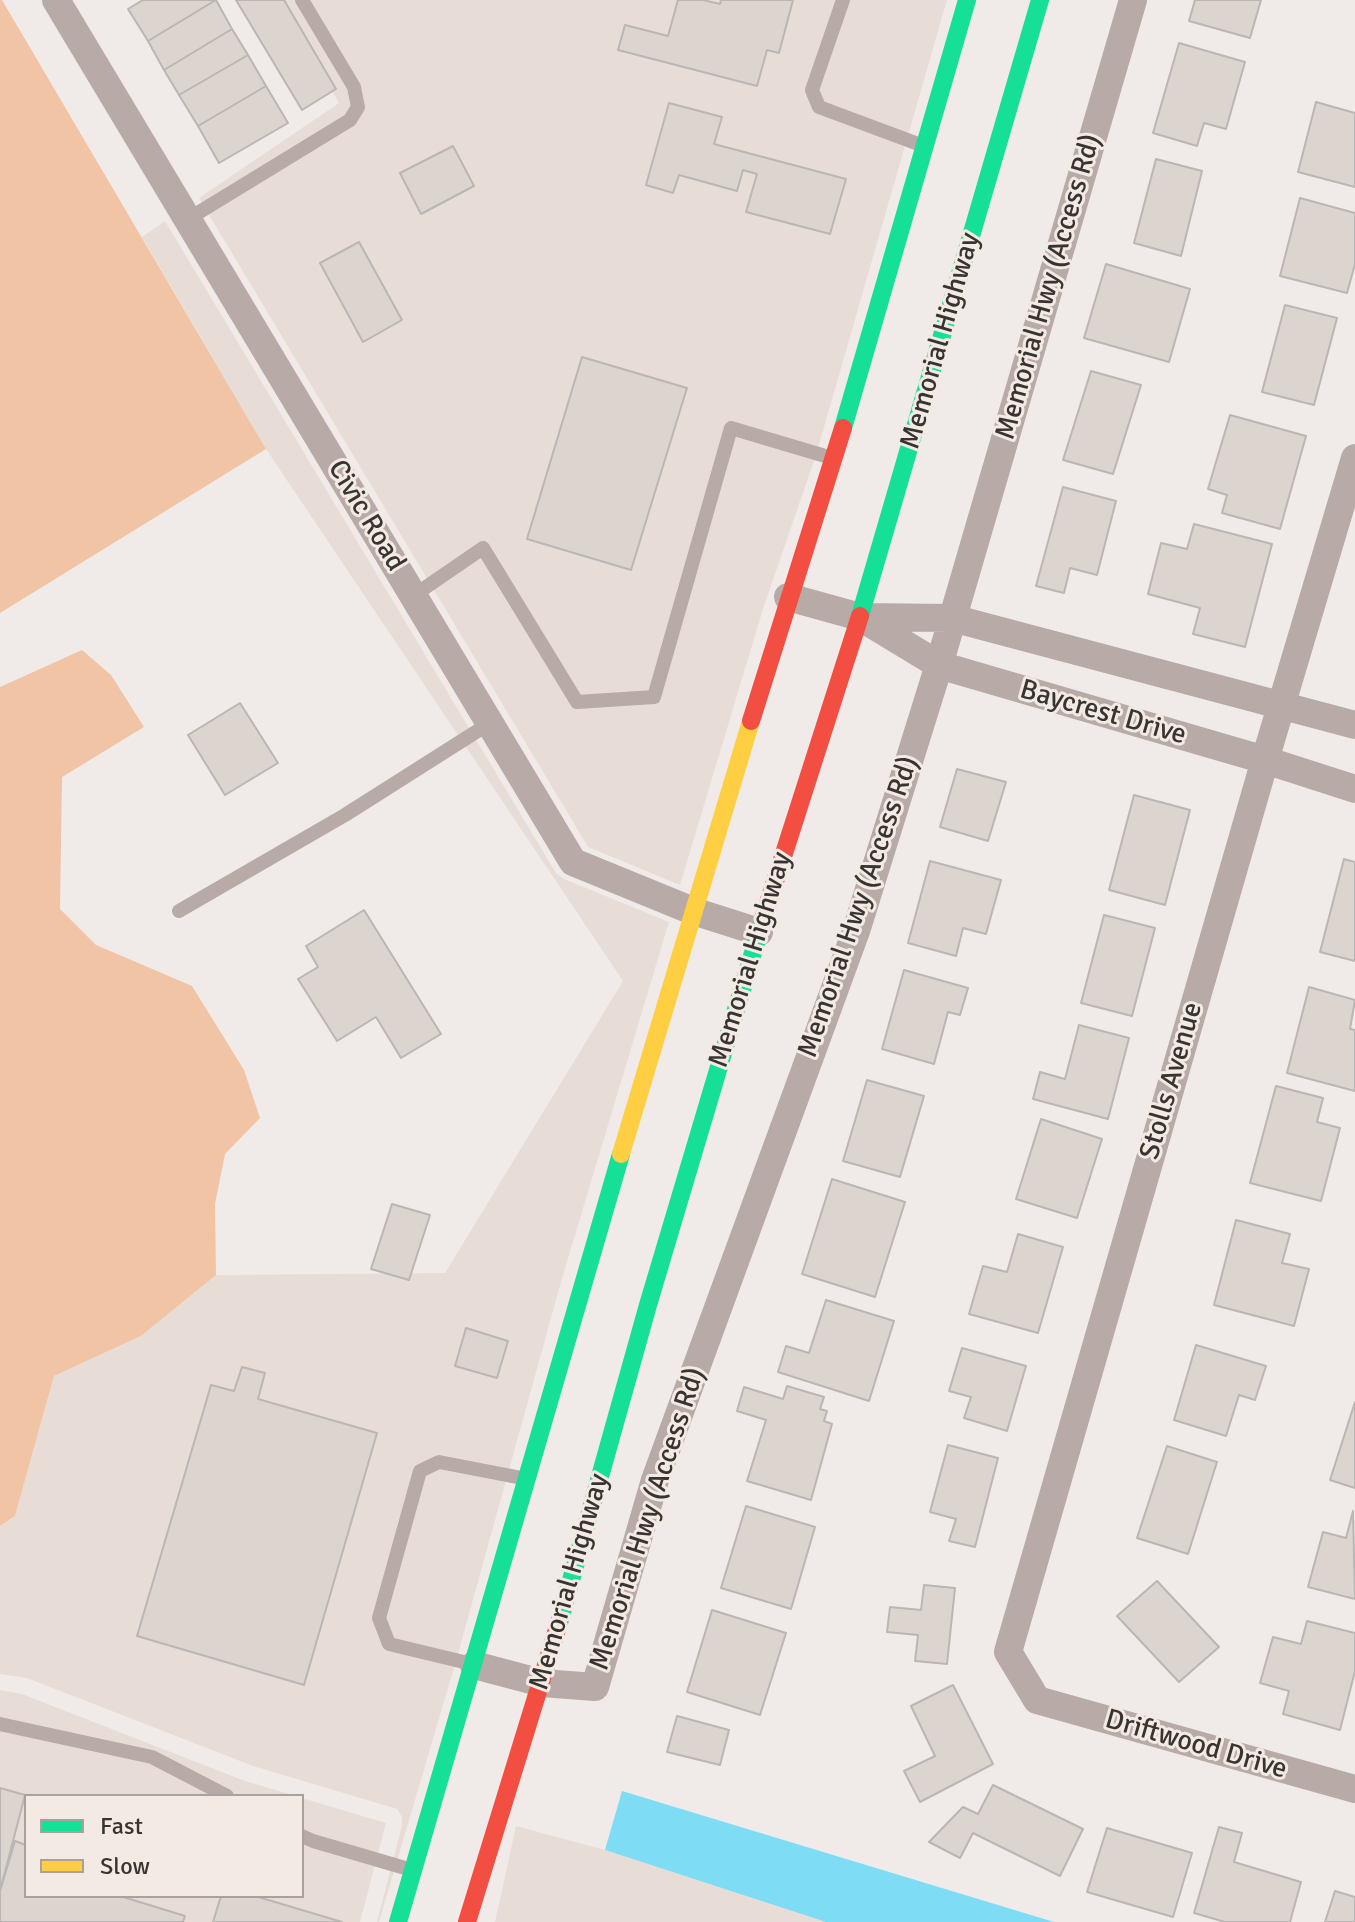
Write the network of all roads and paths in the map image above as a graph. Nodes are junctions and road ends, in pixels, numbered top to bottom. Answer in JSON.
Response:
{"nodes":[{"id":1,"x":56,"y":0,"type":"edge"},
{"id":2,"x":302,"y":0,"type":"edge"},
{"id":3,"x":843,"y":0,"type":"edge"},
{"id":4,"x":1040,"y":0,"type":"edge"},
{"id":5,"x":1133,"y":0,"type":"edge"},
{"id":6,"x":964,"y":1,"type":"edge"},
{"id":7,"x":925,"y":146,"type":"junction"},
{"id":8,"x":188,"y":219,"type":"junction"},
{"id":9,"x":1355,"y":458,"type":"edge"},
{"id":10,"x":834,"y":459,"type":"junction"},
{"id":11,"x":413,"y":596,"type":"junction"},
{"id":12,"x":788,"y":597,"type":"junction"},
{"id":13,"x":860,"y":617,"type":"junction"},
{"id":14,"x":952,"y":618,"type":"junction"},
{"id":15,"x":939,"y":665,"type":"junction"},
{"id":16,"x":1281,"y":704,"type":"junction"},
{"id":17,"x":490,"y":723,"type":"junction"},
{"id":18,"x":1355,"y":725,"type":"edge"},
{"id":19,"x":1265,"y":760,"type":"junction"},
{"id":20,"x":1355,"y":789,"type":"edge"},
{"id":21,"x":179,"y":911,"type":"dead end"},
{"id":22,"x":693,"y":911,"type":"junction"},
{"id":23,"x":759,"y":932,"type":"junction"},
{"id":24,"x":527,"y":1479,"type":"junction"},
{"id":25,"x":474,"y":1665,"type":"junction"},
{"id":26,"x":542,"y":1683,"type":"junction"},
{"id":27,"x":1037,"y":1700,"type":"joint"},
{"id":28,"x":0,"y":1724,"type":"edge"},
{"id":29,"x":1355,"y":1789,"type":"edge"},
{"id":30,"x":223,"y":1794,"type":"edge"},
{"id":31,"x":304,"y":1837,"type":"edge"},
{"id":32,"x":413,"y":1871,"type":"junction"},
{"id":33,"x":398,"y":1922,"type":"edge"},
{"id":34,"x":467,"y":1922,"type":"edge"}],
"edges":[{"from":1,"to":8,"type":"street","name":"Civic Road"},
{"from":2,"to":8,"type":"lane"},
{"from":3,"to":7,"type":"lane"},
{"from":4,"to":13,"type":"main road","name":"Memorial Highway"},
{"from":5,"to":14,"type":"street","name":"Memorial Hwy (Access Rd)"},
{"from":6,"to":7,"type":"main road"},
{"from":7,"to":10,"type":"main road"},
{"from":8,"to":11,"type":"street","name":"Civic Road"},
{"from":9,"to":16,"type":"street","name":"Stolls Avenue"},
{"from":10,"to":11,"type":"lane"},
{"from":10,"to":12,"type":"main road"},
{"from":11,"to":17,"type":"street","name":"Civic Road"},
{"from":12,"to":13,"type":"street","name":"Baycrest Drive"},
{"from":12,"to":22,"type":"main road"},
{"from":13,"to":14,"type":"street","name":"Baycrest Drive"},
{"from":13,"to":15,"type":"street","name":"Baycrest Drive"},
{"from":13,"to":23,"type":"main road","name":"Memorial Highway"},
{"from":14,"to":15,"type":"street","name":"Memorial Hwy (Access Rd)"},
{"from":14,"to":16,"type":"street","name":"Baycrest Drive"},
{"from":15,"to":19,"type":"street","name":"Baycrest Drive"},
{"from":15,"to":26,"type":"street","name":"Memorial Hwy (Access Rd)"},
{"from":16,"to":18,"type":"street","name":"Baycrest Drive"},
{"from":16,"to":19,"type":"street","name":"Stolls Avenue"},
{"from":17,"to":21,"type":"lane"},
{"from":17,"to":22,"type":"street","name":"Civic Road"},
{"from":19,"to":20,"type":"street","name":"Baycrest Drive"},
{"from":19,"to":27,"type":"street","name":"Stolls Avenue"},
{"from":22,"to":23,"type":"street","name":"Civic Road"},
{"from":22,"to":24,"type":"main road"},
{"from":23,"to":26,"type":"main road","name":"Memorial Highway"},
{"from":24,"to":25,"type":"main road"},
{"from":24,"to":25,"type":"lane"},
{"from":25,"to":26,"type":"street","name":"Memorial Hwy (Access Rd)"},
{"from":25,"to":32,"type":"main road"},
{"from":26,"to":34,"type":"main road","name":"Memorial Highway"},
{"from":27,"to":29,"type":"street","name":"Driftwood Drive"},
{"from":28,"to":30,"type":"lane"},
{"from":31,"to":32,"type":"lane"},
{"from":32,"to":33,"type":"main road"}]}
